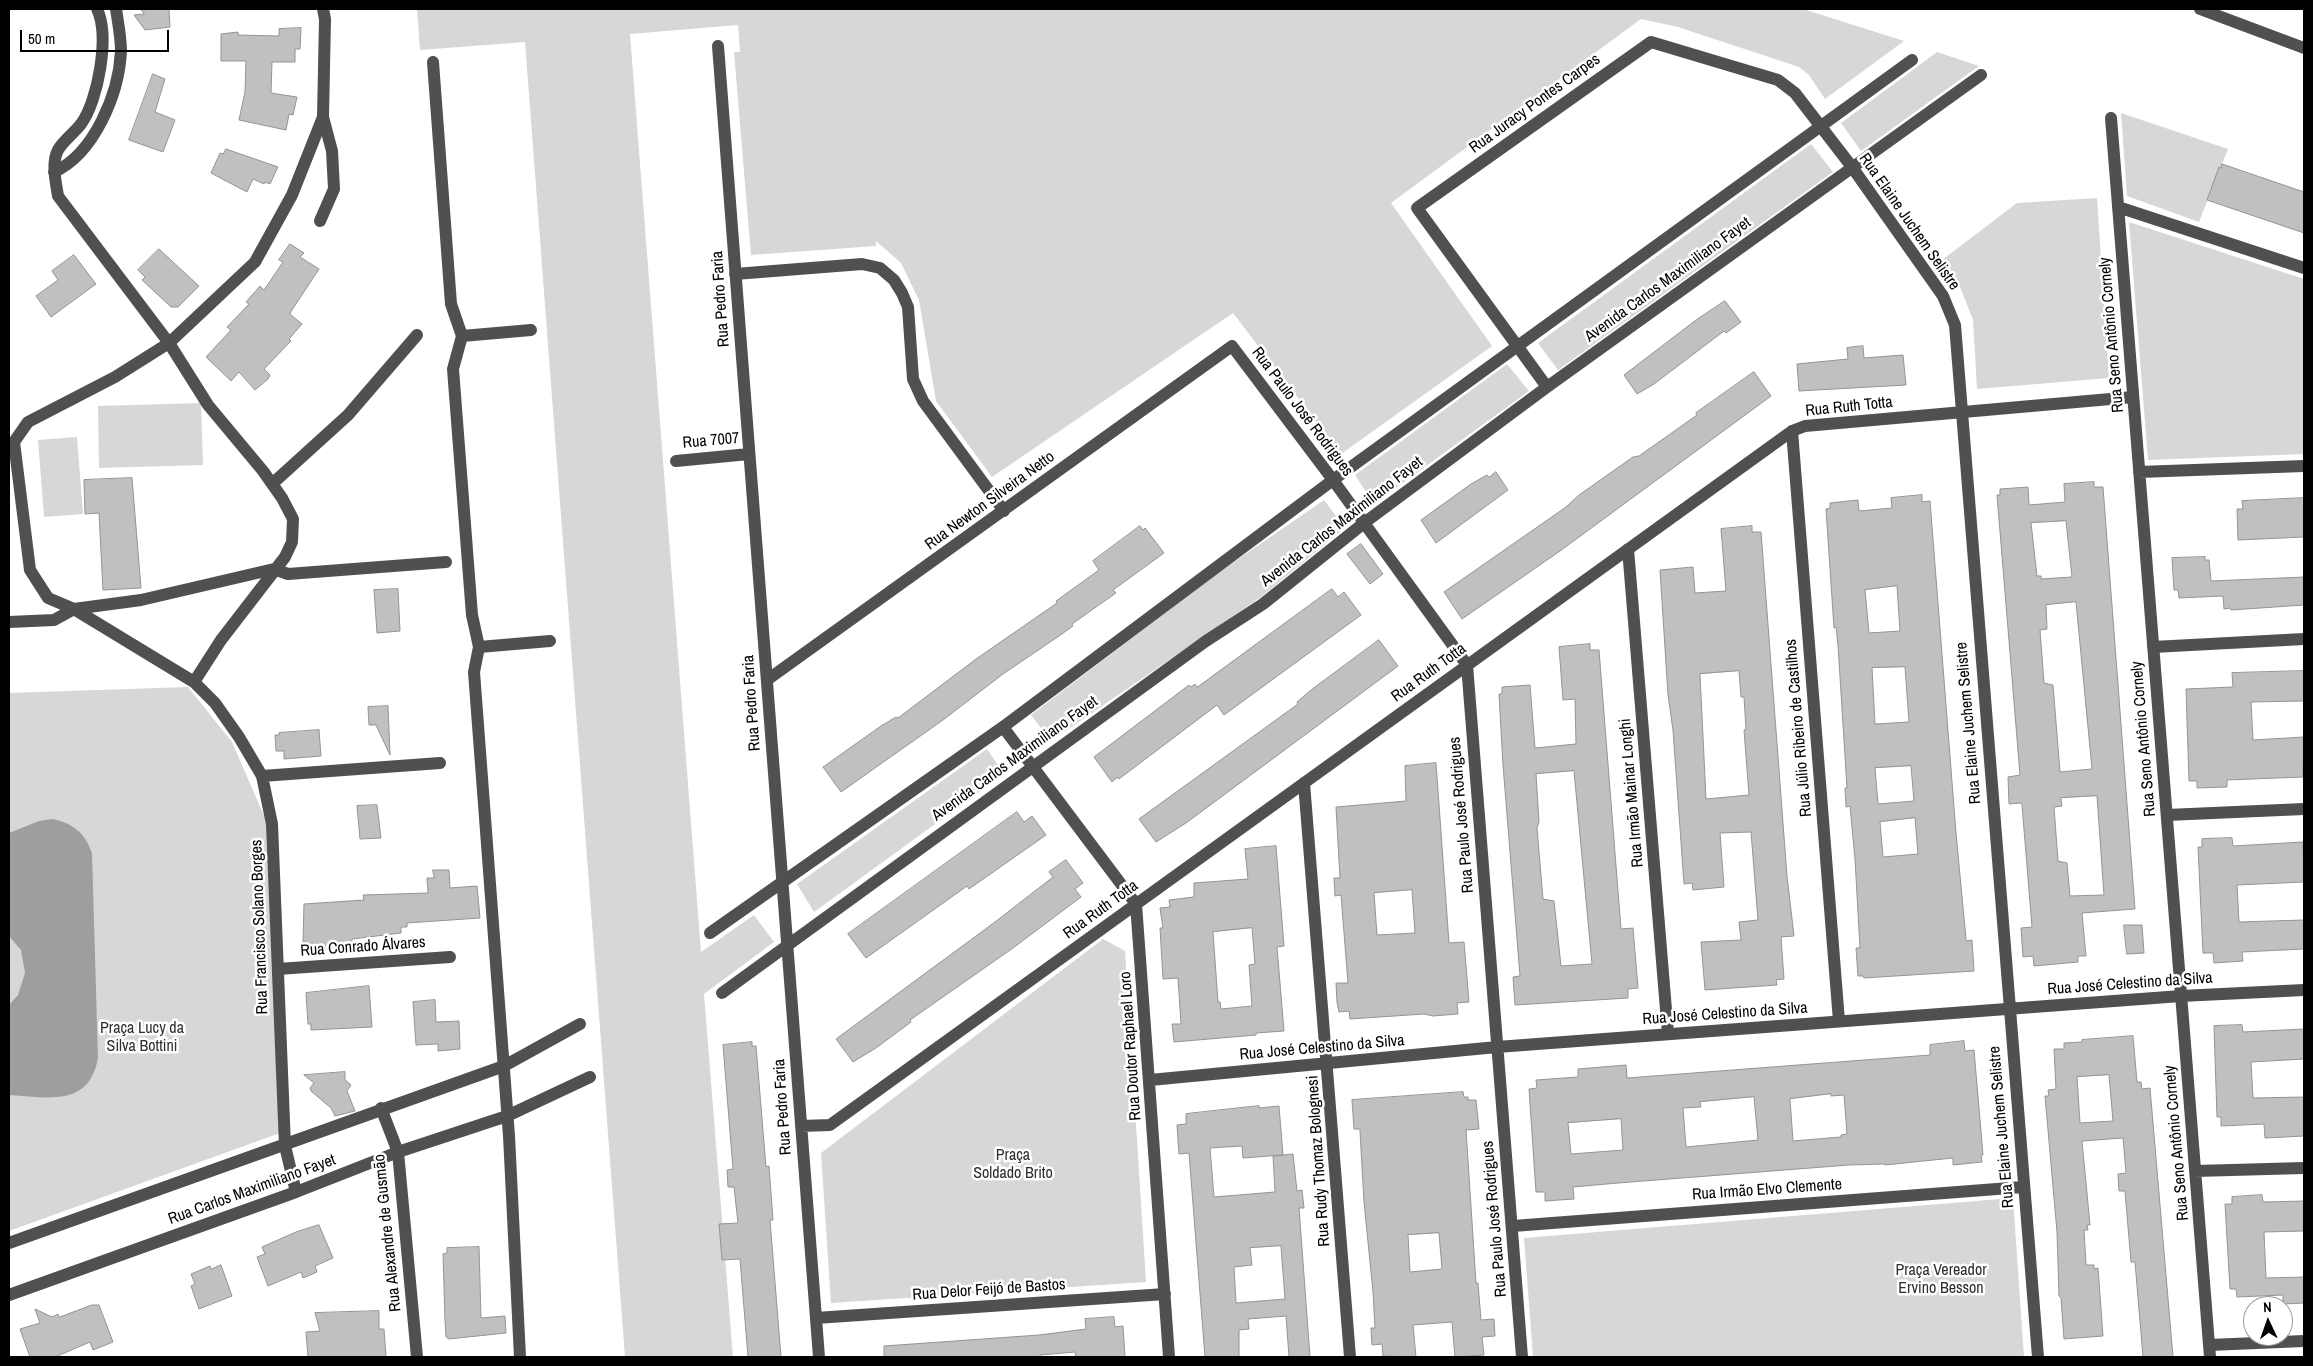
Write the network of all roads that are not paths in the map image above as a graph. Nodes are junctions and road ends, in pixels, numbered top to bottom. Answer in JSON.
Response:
{"nodes":[{"id":1,"x":97,"y":9,"type":"edge"},
{"id":2,"x":116,"y":9,"type":"edge"},
{"id":3,"x":323,"y":9,"type":"edge"},
{"id":4,"x":2200,"y":9,"type":"edge"},
{"id":5,"x":718,"y":46,"type":"dead end"},
{"id":6,"x":2304,"y":48,"type":"edge"},
{"id":7,"x":1912,"y":60,"type":"dead end"},
{"id":8,"x":433,"y":62,"type":"dead end"},
{"id":9,"x":1981,"y":74,"type":"dead end"},
{"id":10,"x":323,"y":117,"type":"junction"},
{"id":11,"x":2111,"y":118,"type":"dead end"},
{"id":12,"x":1822,"y":127,"type":"junction"},
{"id":13,"x":1852,"y":167,"type":"junction"},
{"id":14,"x":54,"y":172,"type":"junction"},
{"id":15,"x":2118,"y":207,"type":"junction"},
{"id":16,"x":320,"y":221,"type":"dead end"},
{"id":17,"x":2304,"y":268,"type":"edge"},
{"id":18,"x":735,"y":274,"type":"junction"},
{"id":19,"x":531,"y":330,"type":"dead end"},
{"id":20,"x":416,"y":335,"type":"dead end"},
{"id":21,"x":462,"y":336,"type":"junction"},
{"id":22,"x":169,"y":343,"type":"junction"},
{"id":23,"x":1232,"y":346,"type":"joint"},
{"id":24,"x":1518,"y":347,"type":"junction"},
{"id":25,"x":1548,"y":387,"type":"junction"},
{"id":26,"x":2133,"y":397,"type":"junction"},
{"id":27,"x":1961,"y":413,"type":"junction"},
{"id":28,"x":1792,"y":431,"type":"junction"},
{"id":29,"x":750,"y":454,"type":"junction"},
{"id":30,"x":676,"y":461,"type":"dead end"},
{"id":31,"x":2304,"y":466,"type":"edge"},
{"id":32,"x":2139,"y":472,"type":"junction"},
{"id":33,"x":1333,"y":480,"type":"junction"},
{"id":34,"x":272,"y":484,"type":"junction"},
{"id":35,"x":1004,"y":511,"type":"junction"},
{"id":36,"x":1364,"y":523,"type":"junction"},
{"id":37,"x":1628,"y":549,"type":"junction"},
{"id":38,"x":446,"y":562,"type":"dead end"},
{"id":39,"x":274,"y":569,"type":"junction"},
{"id":40,"x":74,"y":609,"type":"junction"},
{"id":41,"x":9,"y":622,"type":"edge"},
{"id":42,"x":2304,"y":639,"type":"edge"},
{"id":43,"x":550,"y":641,"type":"dead end"},
{"id":44,"x":479,"y":647,"type":"junction"},
{"id":45,"x":2153,"y":647,"type":"junction"},
{"id":46,"x":1467,"y":665,"type":"junction"},
{"id":47,"x":767,"y":680,"type":"junction"},
{"id":48,"x":194,"y":682,"type":"junction"},
{"id":49,"x":1003,"y":727,"type":"junction"},
{"id":50,"x":440,"y":763,"type":"dead end"},
{"id":51,"x":1031,"y":767,"type":"junction"},
{"id":52,"x":262,"y":776,"type":"junction"},
{"id":53,"x":1304,"y":783,"type":"junction"},
{"id":54,"x":2304,"y":809,"type":"edge"},
{"id":55,"x":2167,"y":815,"type":"junction"},
{"id":56,"x":782,"y":882,"type":"junction"},
{"id":57,"x":1136,"y":904,"type":"junction"},
{"id":58,"x":710,"y":933,"type":"dead end"},
{"id":59,"x":787,"y":945,"type":"junction"},
{"id":60,"x":450,"y":957,"type":"dead end"},
{"id":61,"x":278,"y":969,"type":"junction"},
{"id":62,"x":2304,"y":990,"type":"edge"},
{"id":63,"x":722,"y":993,"type":"dead end"},
{"id":64,"x":2181,"y":996,"type":"junction"},
{"id":65,"x":2009,"y":1009,"type":"junction"},
{"id":66,"x":1839,"y":1021,"type":"junction"},
{"id":67,"x":580,"y":1024,"type":"dead end"},
{"id":68,"x":1668,"y":1034,"type":"junction"},
{"id":69,"x":1497,"y":1047,"type":"junction"},
{"id":70,"x":1328,"y":1064,"type":"junction"},
{"id":71,"x":504,"y":1066,"type":"junction"},
{"id":72,"x":590,"y":1077,"type":"dead end"},
{"id":73,"x":1150,"y":1080,"type":"junction"},
{"id":74,"x":381,"y":1108,"type":"junction"},
{"id":75,"x":508,"y":1116,"type":"junction"},
{"id":76,"x":801,"y":1126,"type":"junction"},
{"id":77,"x":285,"y":1146,"type":"junction"},
{"id":78,"x":398,"y":1152,"type":"junction"},
{"id":79,"x":2304,"y":1168,"type":"edge"},
{"id":80,"x":2195,"y":1171,"type":"junction"},
{"id":81,"x":2023,"y":1187,"type":"junction"},
{"id":82,"x":296,"y":1192,"type":"junction"},
{"id":83,"x":1513,"y":1226,"type":"junction"},
{"id":84,"x":9,"y":1243,"type":"edge"},
{"id":85,"x":1165,"y":1294,"type":"junction"},
{"id":86,"x":9,"y":1295,"type":"edge"},
{"id":87,"x":816,"y":1318,"type":"junction"},
{"id":88,"x":2304,"y":1341,"type":"edge"},
{"id":89,"x":2210,"y":1351,"type":"edge"},
{"id":90,"x":416,"y":1357,"type":"edge"},
{"id":91,"x":520,"y":1357,"type":"edge"},
{"id":92,"x":819,"y":1357,"type":"edge"},
{"id":93,"x":1169,"y":1357,"type":"edge"},
{"id":94,"x":1350,"y":1357,"type":"edge"},
{"id":95,"x":1522,"y":1357,"type":"edge"},
{"id":96,"x":2038,"y":1357,"type":"edge"}],
"edges":[{"from":1,"to":14,"type":"street"},
{"from":2,"to":14,"type":"street"},
{"from":3,"to":10,"type":"street"},
{"from":4,"to":6,"type":"street"},
{"from":5,"to":18,"type":"street","name":"Rua Pedro Faria"},
{"from":7,"to":12,"type":"street","name":"Avenida Carlos Maximiliano Fayet"},
{"from":8,"to":21,"type":"street"},
{"from":9,"to":13,"type":"street","name":"Avenida Carlos Maximiliano Fayet"},
{"from":10,"to":16,"type":"street"},
{"from":10,"to":22,"type":"street","name":"Rua Francisco Solano Borges"},
{"from":11,"to":15,"type":"street","name":"Rua Seno Antônio Cornely"},
{"from":12,"to":13,"type":"street","name":"Rua Elaine Juchem Selistre"},
{"from":12,"to":24,"type":"street","name":"Avenida Carlos Maximiliano Fayet"},
{"from":12,"to":24,"type":"street","name":"Rua Juracy Pontes Carpes"},
{"from":13,"to":25,"type":"street","name":"Avenida Carlos Maximiliano Fayet"},
{"from":13,"to":27,"type":"street","name":"Rua Elaine Juchem Selistre"},
{"from":14,"to":22,"type":"street"},
{"from":15,"to":17,"type":"street"},
{"from":15,"to":26,"type":"street","name":"Rua Seno Antônio Cornely"},
{"from":18,"to":29,"type":"street","name":"Rua Pedro Faria"},
{"from":18,"to":35,"type":"street"},
{"from":19,"to":21,"type":"street"},
{"from":20,"to":34,"type":"street"},
{"from":21,"to":44,"type":"street"},
{"from":22,"to":34,"type":"street"},
{"from":22,"to":40,"type":"street","name":"Rua Francisco Solano Borges"},
{"from":23,"to":33,"type":"street","name":"Rua Paulo José Rodrigues"},
{"from":23,"to":35,"type":"street","name":"Rua Newton Silveira Netto"},
{"from":24,"to":25,"type":"street"},
{"from":24,"to":33,"type":"street","name":"Avenida Carlos Maximiliano Fayet"},
{"from":25,"to":36,"type":"street","name":"Avenida Carlos Maximiliano Fayet"},
{"from":26,"to":27,"type":"street","name":"Rua Ruth Totta"},
{"from":26,"to":32,"type":"street","name":"Rua Seno Antônio Cornely"},
{"from":27,"to":28,"type":"street","name":"Rua Ruth Totta"},
{"from":27,"to":65,"type":"street","name":"Rua Elaine Juchem Selistre"},
{"from":28,"to":37,"type":"street","name":"Rua Ruth Totta"},
{"from":28,"to":66,"type":"street","name":"Rua Júlio Ribeiro de Castilhos"},
{"from":29,"to":30,"type":"street","name":"Rua 7007"},
{"from":29,"to":47,"type":"street","name":"Rua Pedro Faria"},
{"from":31,"to":32,"type":"street"},
{"from":32,"to":45,"type":"street","name":"Rua Seno Antônio Cornely"},
{"from":33,"to":36,"type":"street","name":"Rua Paulo José Rodrigues"},
{"from":33,"to":49,"type":"street","name":"Avenida Carlos Maximiliano Fayet"},
{"from":34,"to":39,"type":"street"},
{"from":35,"to":47,"type":"street","name":"Rua Newton Silveira Netto"},
{"from":36,"to":46,"type":"street","name":"Rua Paulo José Rodrigues"},
{"from":36,"to":51,"type":"street","name":"Avenida Carlos Maximiliano Fayet"},
{"from":37,"to":46,"type":"street","name":"Rua Ruth Totta"},
{"from":37,"to":68,"type":"street","name":"Rua Irmão Mainar Longhi"},
{"from":38,"to":39,"type":"street"},
{"from":39,"to":40,"type":"street"},
{"from":39,"to":48,"type":"street"},
{"from":40,"to":41,"type":"street"},
{"from":40,"to":48,"type":"street","name":"Rua Francisco Solano Borges"},
{"from":42,"to":45,"type":"street"},
{"from":43,"to":44,"type":"street"},
{"from":44,"to":71,"type":"street"},
{"from":45,"to":55,"type":"street","name":"Rua Seno Antônio Cornely"},
{"from":46,"to":53,"type":"street","name":"Rua Ruth Totta"},
{"from":46,"to":69,"type":"street","name":"Rua Paulo José Rodrigues"},
{"from":47,"to":56,"type":"street","name":"Rua Pedro Faria"},
{"from":48,"to":52,"type":"street","name":"Rua Francisco Solano Borges"},
{"from":49,"to":51,"type":"street"},
{"from":49,"to":56,"type":"street","name":"Avenida Carlos Maximiliano Fayet"},
{"from":50,"to":52,"type":"street"},
{"from":51,"to":57,"type":"street"},
{"from":51,"to":59,"type":"street","name":"Avenida Carlos Maximiliano Fayet"},
{"from":52,"to":61,"type":"street","name":"Rua Francisco Solano Borges"},
{"from":53,"to":57,"type":"street","name":"Rua Ruth Totta"},
{"from":53,"to":70,"type":"street","name":"Rua Rudy Thomaz Bolognesi"},
{"from":54,"to":55,"type":"street"},
{"from":55,"to":64,"type":"street","name":"Rua Seno Antônio Cornely"},
{"from":56,"to":58,"type":"street","name":"Avenida Carlos Maximiliano Fayet"},
{"from":56,"to":59,"type":"street","name":"Rua Pedro Faria"},
{"from":57,"to":73,"type":"street","name":"Rua Doutor Raphael Loro"},
{"from":57,"to":76,"type":"street","name":"Rua Ruth Totta"},
{"from":59,"to":63,"type":"street","name":"Avenida Carlos Maximiliano Fayet"},
{"from":59,"to":76,"type":"street","name":"Rua Pedro Faria"},
{"from":60,"to":61,"type":"street","name":"Rua Conrado Álvares"},
{"from":61,"to":77,"type":"street","name":"Rua Francisco Solano Borges"},
{"from":62,"to":64,"type":"street","name":"Rua José Celestino da Silva"},
{"from":64,"to":65,"type":"street","name":"Rua José Celestino da Silva"},
{"from":64,"to":80,"type":"street","name":"Rua Seno Antônio Cornely"},
{"from":65,"to":66,"type":"street","name":"Rua José Celestino da Silva"},
{"from":65,"to":81,"type":"street","name":"Rua Elaine Juchem Selistre"},
{"from":66,"to":68,"type":"street","name":"Rua José Celestino da Silva"},
{"from":67,"to":71,"type":"street","name":"Rua Carlos Maximiliano Fayet"},
{"from":68,"to":69,"type":"street","name":"Rua José Celestino da Silva"},
{"from":69,"to":70,"type":"street","name":"Rua José Celestino da Silva"},
{"from":69,"to":83,"type":"street","name":"Rua Paulo José Rodrigues"},
{"from":70,"to":73,"type":"street","name":"Rua José Celestino da Silva"},
{"from":70,"to":94,"type":"street","name":"Rua Rudy Thomaz Bolognesi"},
{"from":71,"to":74,"type":"street","name":"Rua Carlos Maximiliano Fayet"},
{"from":71,"to":75,"type":"street"},
{"from":72,"to":75,"type":"street","name":"Rua Carlos Maximiliano Fayet"},
{"from":73,"to":85,"type":"street","name":"Rua Doutor Raphael Loro"},
{"from":74,"to":77,"type":"street","name":"Rua Carlos Maximiliano Fayet"},
{"from":74,"to":78,"type":"street","name":"Rua Alexandre de Gusmão"},
{"from":75,"to":78,"type":"street","name":"Rua Carlos Maximiliano Fayet"},
{"from":75,"to":91,"type":"street"},
{"from":76,"to":87,"type":"street","name":"Rua Pedro Faria"},
{"from":77,"to":82,"type":"street","name":"Rua Francisco Solano Borges"},
{"from":77,"to":84,"type":"street","name":"Rua Carlos Maximiliano Fayet"},
{"from":78,"to":82,"type":"street","name":"Rua Carlos Maximiliano Fayet"},
{"from":78,"to":90,"type":"street","name":"Rua Alexandre de Gusmão"},
{"from":79,"to":80,"type":"street"},
{"from":80,"to":89,"type":"street","name":"Rua Seno Antônio Cornely"},
{"from":81,"to":83,"type":"street","name":"Rua Irmão Elvo Clemente"},
{"from":81,"to":96,"type":"street","name":"Rua Elaine Juchem Selistre"},
{"from":82,"to":86,"type":"street","name":"Rua Carlos Maximiliano Fayet"},
{"from":83,"to":95,"type":"street","name":"Rua Paulo José Rodrigues"},
{"from":85,"to":87,"type":"street","name":"Rua Delor Feijó de Bastos"},
{"from":85,"to":93,"type":"street","name":"Rua Doutor Raphael Loro"},
{"from":87,"to":92,"type":"street","name":"Rua Pedro Faria"},
{"from":88,"to":89,"type":"street"}]}
